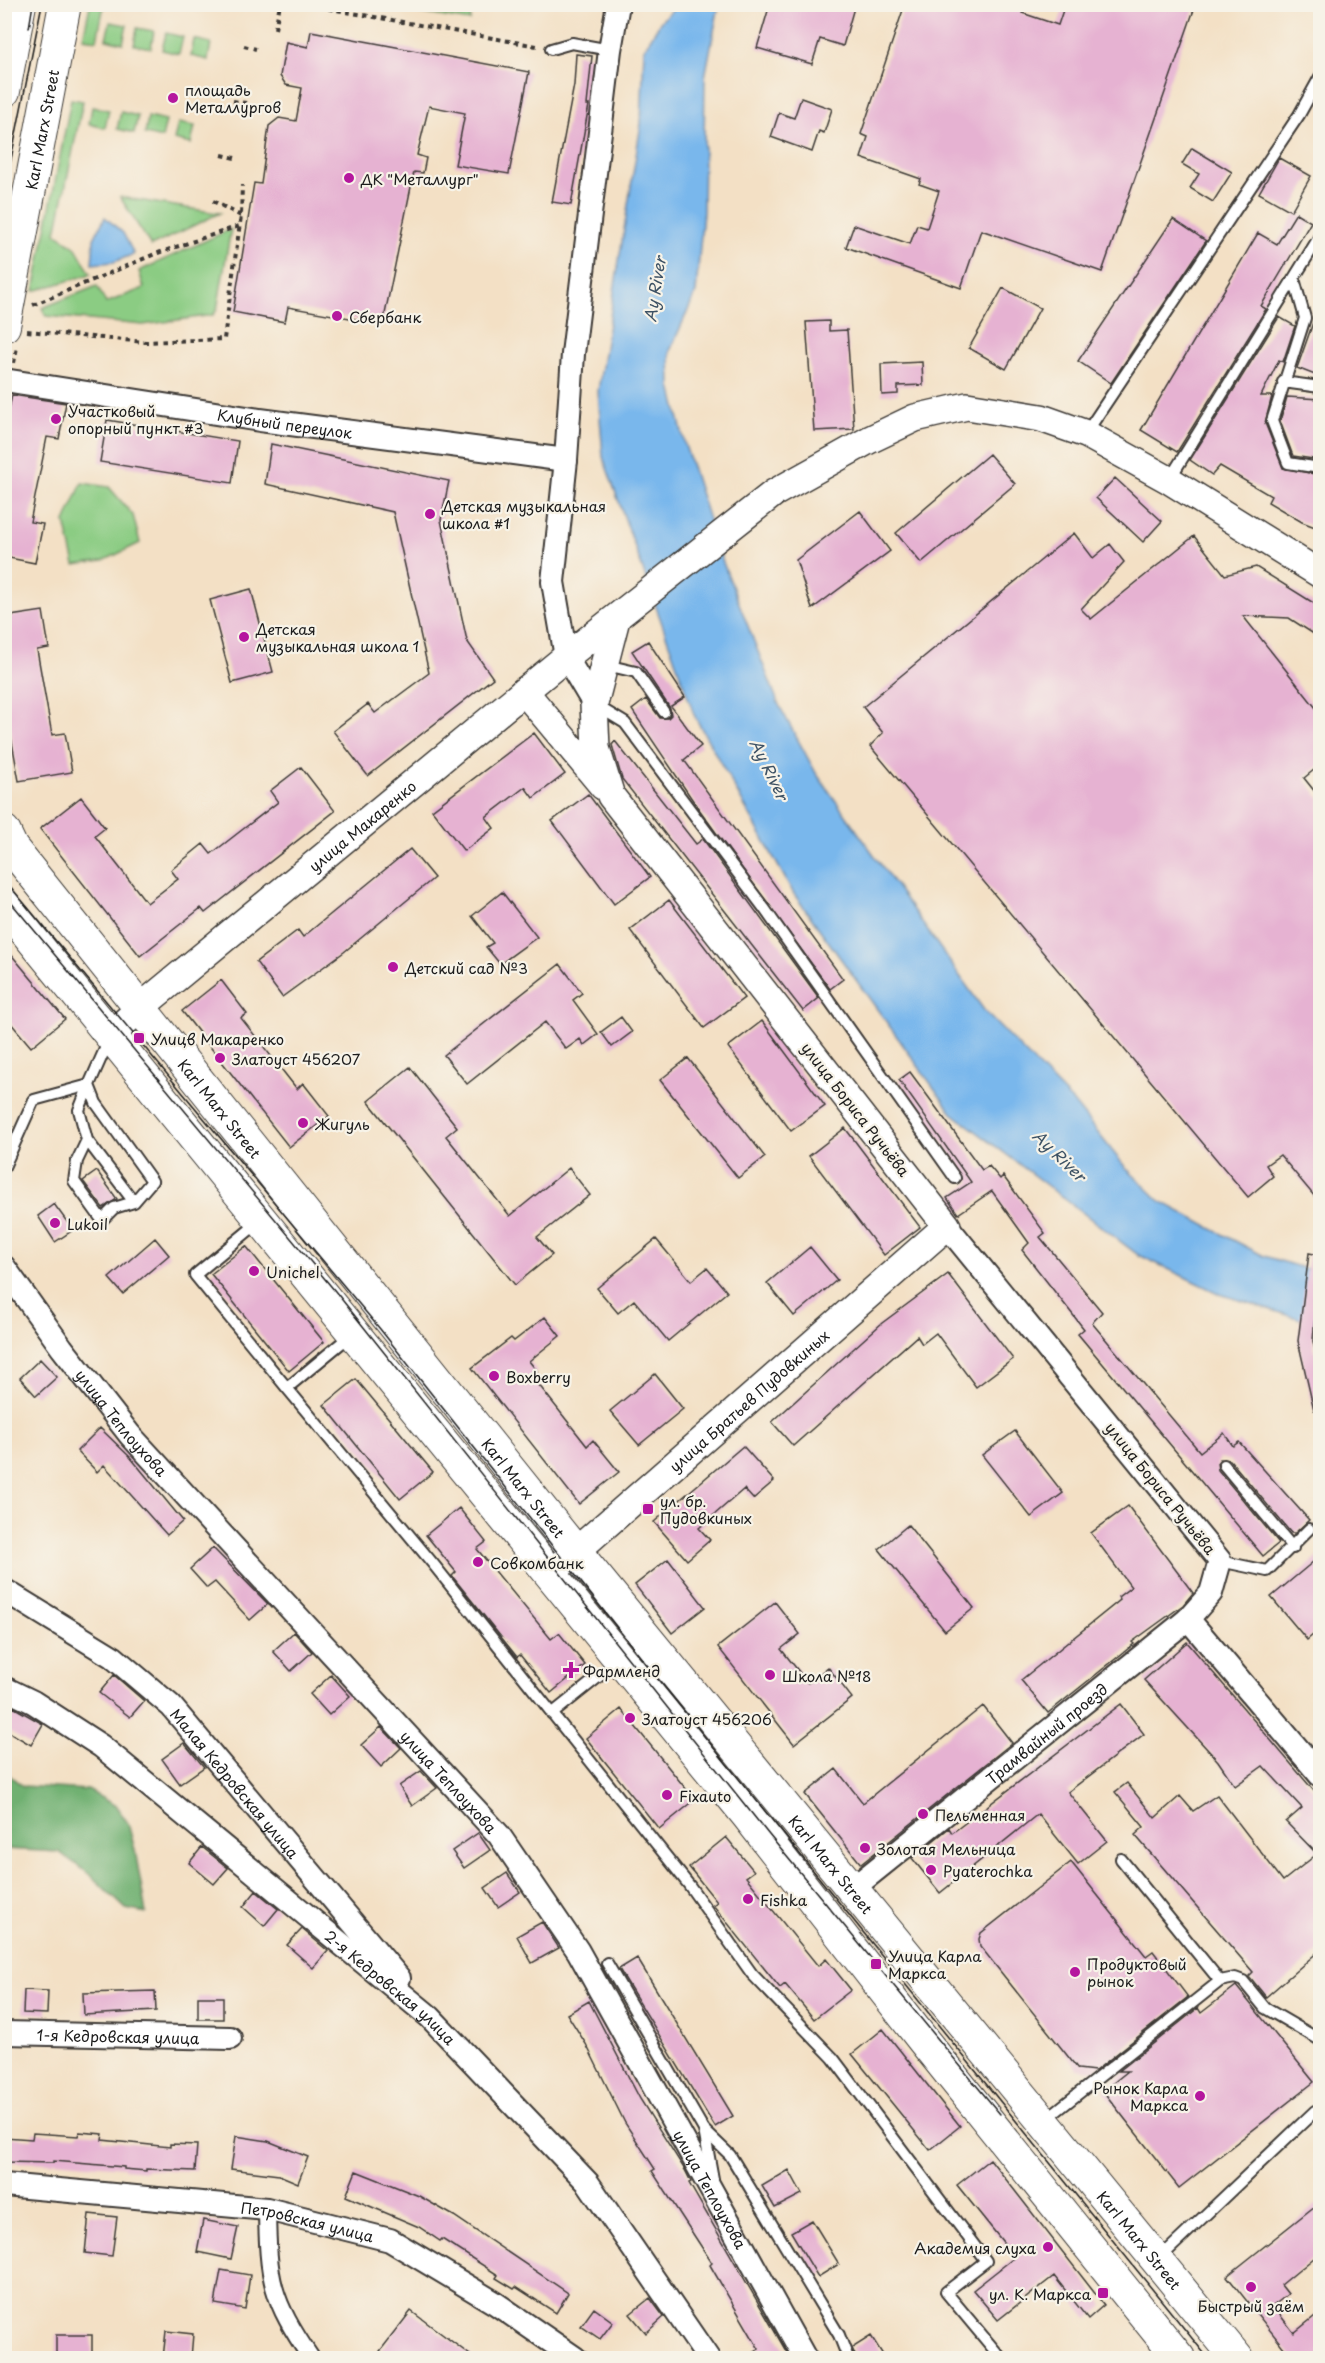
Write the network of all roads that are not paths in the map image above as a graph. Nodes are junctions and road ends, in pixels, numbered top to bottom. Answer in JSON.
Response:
{"nodes":[{"id":1,"x":65,"y":4,"type":"edge"},
{"id":2,"x":618,"y":4,"type":"edge"},
{"id":3,"x":14,"y":14,"type":"edge"},
{"id":4,"x":551,"y":49,"type":"road end"},
{"id":5,"x":610,"y":50,"type":"junction"},
{"id":6,"x":1320,"y":77,"type":"edge"},
{"id":7,"x":4,"y":91,"type":"edge"},
{"id":8,"x":1320,"y":236,"type":"edge"},
{"id":9,"x":1294,"y":279,"type":"junction"},
{"id":10,"x":13,"y":328,"type":"edge"},
{"id":11,"x":4,"y":380,"type":"edge"},
{"id":12,"x":1283,"y":382,"type":"junction"},
{"id":13,"x":1320,"y":387,"type":"edge"},
{"id":14,"x":1086,"y":434,"type":"junction"},
{"id":15,"x":566,"y":460,"type":"junction"},
{"id":16,"x":1320,"y":468,"type":"edge"},
{"id":17,"x":1169,"y":480,"type":"junction"},
{"id":18,"x":1320,"y":574,"type":"edge"},
{"id":19,"x":623,"y":613,"type":"junction"},
{"id":20,"x":566,"y":657,"type":"junction"},
{"id":21,"x":603,"y":664,"type":"junction"},
{"id":22,"x":524,"y":691,"type":"junction"},
{"id":23,"x":594,"y":704,"type":"junction"},
{"id":24,"x":664,"y":712,"type":"dead end"},
{"id":25,"x":611,"y":796,"type":"junction"},
{"id":26,"x":4,"y":831,"type":"edge"},
{"id":27,"x":4,"y":905,"type":"edge"},
{"id":28,"x":141,"y":1007,"type":"junction"},
{"id":29,"x":111,"y":1035,"type":"junction"},
{"id":30,"x":89,"y":1085,"type":"junction"},
{"id":31,"x":87,"y":1140,"type":"junction"},
{"id":32,"x":4,"y":1167,"type":"edge"},
{"id":33,"x":955,"y":1178,"type":"dead end"},
{"id":34,"x":134,"y":1203,"type":"junction"},
{"id":35,"x":262,"y":1220,"type":"junction"},
{"id":36,"x":947,"y":1226,"type":"junction"},
{"id":37,"x":4,"y":1267,"type":"edge"},
{"id":38,"x":353,"y":1333,"type":"junction"},
{"id":39,"x":286,"y":1388,"type":"junction"},
{"id":40,"x":1224,"y":1466,"type":"dead end"},
{"id":41,"x":1309,"y":1529,"type":"dead end"},
{"id":42,"x":1293,"y":1548,"type":"junction"},
{"id":43,"x":575,"y":1551,"type":"junction"},
{"id":44,"x":1220,"y":1561,"type":"junction"},
{"id":45,"x":550,"y":1574,"type":"junction"},
{"id":46,"x":4,"y":1590,"type":"edge"},
{"id":47,"x":1188,"y":1619,"type":"junction"},
{"id":48,"x":620,"y":1660,"type":"junction"},
{"id":49,"x":4,"y":1688,"type":"edge"},
{"id":50,"x":552,"y":1714,"type":"junction"},
{"id":51,"x":1320,"y":1775,"type":"edge"},
{"id":52,"x":1121,"y":1858,"type":"dead end"},
{"id":53,"x":852,"y":1889,"type":"junction"},
{"id":54,"x":607,"y":1963,"type":"dead end"},
{"id":55,"x":1220,"y":1981,"type":"junction"},
{"id":56,"x":430,"y":2017,"type":"junction"},
{"id":57,"x":4,"y":2033,"type":"edge"},
{"id":58,"x":230,"y":2038,"type":"dead end"},
{"id":59,"x":1320,"y":2040,"type":"edge"},
{"id":60,"x":1315,"y":2111,"type":"dead end"},
{"id":61,"x":1043,"y":2122,"type":"junction"},
{"id":62,"x":704,"y":2130,"type":"junction"},
{"id":63,"x":4,"y":2185,"type":"edge"},
{"id":64,"x":716,"y":2197,"type":"junction"},
{"id":65,"x":267,"y":2209,"type":"junction"},
{"id":66,"x":1157,"y":2261,"type":"junction"},
{"id":67,"x":311,"y":2358,"type":"edge"},
{"id":68,"x":575,"y":2358,"type":"edge"},
{"id":69,"x":708,"y":2358,"type":"edge"},
{"id":70,"x":805,"y":2358,"type":"edge"},
{"id":71,"x":848,"y":2358,"type":"edge"},
{"id":72,"x":1001,"y":2358,"type":"edge"},
{"id":73,"x":1179,"y":2358,"type":"edge"},
{"id":74,"x":1237,"y":2358,"type":"edge"}],
"edges":[{"from":1,"to":10,"type":"main road","name":"Karl Marx Street"},
{"from":2,"to":5,"type":"street"},
{"from":3,"to":7,"type":"main road"},
{"from":4,"to":5,"type":"lane"},
{"from":5,"to":15,"type":"street"},
{"from":6,"to":14,"type":"lane"},
{"from":8,"to":9,"type":"lane"},
{"from":9,"to":12,"type":"lane"},
{"from":9,"to":17,"type":"lane"},
{"from":11,"to":15,"type":"street","name":"Клубный переулок"},
{"from":12,"to":13,"type":"lane"},
{"from":12,"to":16,"type":"lane"},
{"from":14,"to":17,"type":"street","name":"улица Макаренко"},
{"from":14,"to":19,"type":"street","name":"улица Макаренко"},
{"from":15,"to":20,"type":"street"},
{"from":17,"to":18,"type":"street","name":"улица Макаренко"},
{"from":19,"to":20,"type":"street","name":"улица Макаренко"},
{"from":19,"to":21,"type":"street","name":"улица Бориса Ручьёва"},
{"from":20,"to":22,"type":"street","name":"улица Макаренко"},
{"from":20,"to":23,"type":"street"},
{"from":21,"to":23,"type":"street","name":"улица Бориса Ручьёва"},
{"from":21,"to":24,"type":"lane"},
{"from":22,"to":25,"type":"street"},
{"from":22,"to":28,"type":"street","name":"улица Макаренко"},
{"from":23,"to":25,"type":"street","name":"улица Бориса Ручьёва"},
{"from":23,"to":33,"type":"lane"},
{"from":25,"to":36,"type":"street","name":"улица Бориса Ручьёва"},
{"from":26,"to":28,"type":"main road","name":"Karl Marx Street"},
{"from":27,"to":29,"type":"main road"},
{"from":28,"to":29,"type":"street","name":"улица Макаренко"},
{"from":28,"to":43,"type":"main road","name":"Karl Marx Street"},
{"from":29,"to":30,"type":"lane"},
{"from":29,"to":35,"type":"main road"},
{"from":30,"to":31,"type":"lane"},
{"from":30,"to":32,"type":"lane"},
{"from":30,"to":34,"type":"lane"},
{"from":31,"to":34,"type":"lane"},
{"from":31,"to":34,"type":"lane"},
{"from":35,"to":38,"type":"main road"},
{"from":35,"to":39,"type":"lane"},
{"from":36,"to":43,"type":"street","name":"улица Братьев Пудовкиных"},
{"from":36,"to":44,"type":"street","name":"улица Бориса Ручьёва"},
{"from":37,"to":64,"type":"street","name":"улица Теплоухова"},
{"from":38,"to":39,"type":"lane"},
{"from":38,"to":45,"type":"main road"},
{"from":39,"to":50,"type":"lane"},
{"from":40,"to":42,"type":"lane"},
{"from":41,"to":42,"type":"lane"},
{"from":42,"to":44,"type":"lane"},
{"from":43,"to":45,"type":"street","name":"улица Братьев Пудовкиных"},
{"from":43,"to":53,"type":"main road","name":"Karl Marx Street"},
{"from":44,"to":47,"type":"street","name":"Трамвайный проезд"},
{"from":45,"to":48,"type":"main road"},
{"from":46,"to":56,"type":"street","name":"Малая Кедровская улица"},
{"from":47,"to":51,"type":"street"},
{"from":47,"to":53,"type":"street","name":"Трамвайный проезд"},
{"from":48,"to":50,"type":"lane"},
{"from":48,"to":73,"type":"main road"},
{"from":49,"to":56,"type":"street","name":"2-я Кедровская улица"},
{"from":50,"to":72,"type":"lane"},
{"from":52,"to":55,"type":"lane"},
{"from":53,"to":61,"type":"main road","name":"Karl Marx Street"},
{"from":54,"to":62,"type":"lane"},
{"from":55,"to":59,"type":"lane"},
{"from":55,"to":61,"type":"lane"},
{"from":56,"to":69,"type":"street","name":"2-я Кедровская улица"},
{"from":57,"to":58,"type":"street","name":"1-я Кедровская улица"},
{"from":60,"to":66,"type":"lane"},
{"from":61,"to":66,"type":"main road","name":"Karl Marx Street"},
{"from":62,"to":64,"type":"lane"},
{"from":62,"to":71,"type":"lane"},
{"from":63,"to":65,"type":"street","name":"Петровская улица"},
{"from":64,"to":70,"type":"street","name":"улица Теплоухова"},
{"from":65,"to":67,"type":"street"},
{"from":65,"to":68,"type":"street","name":"Петровская улица"},
{"from":66,"to":74,"type":"main road","name":"Karl Marx Street"}]}
